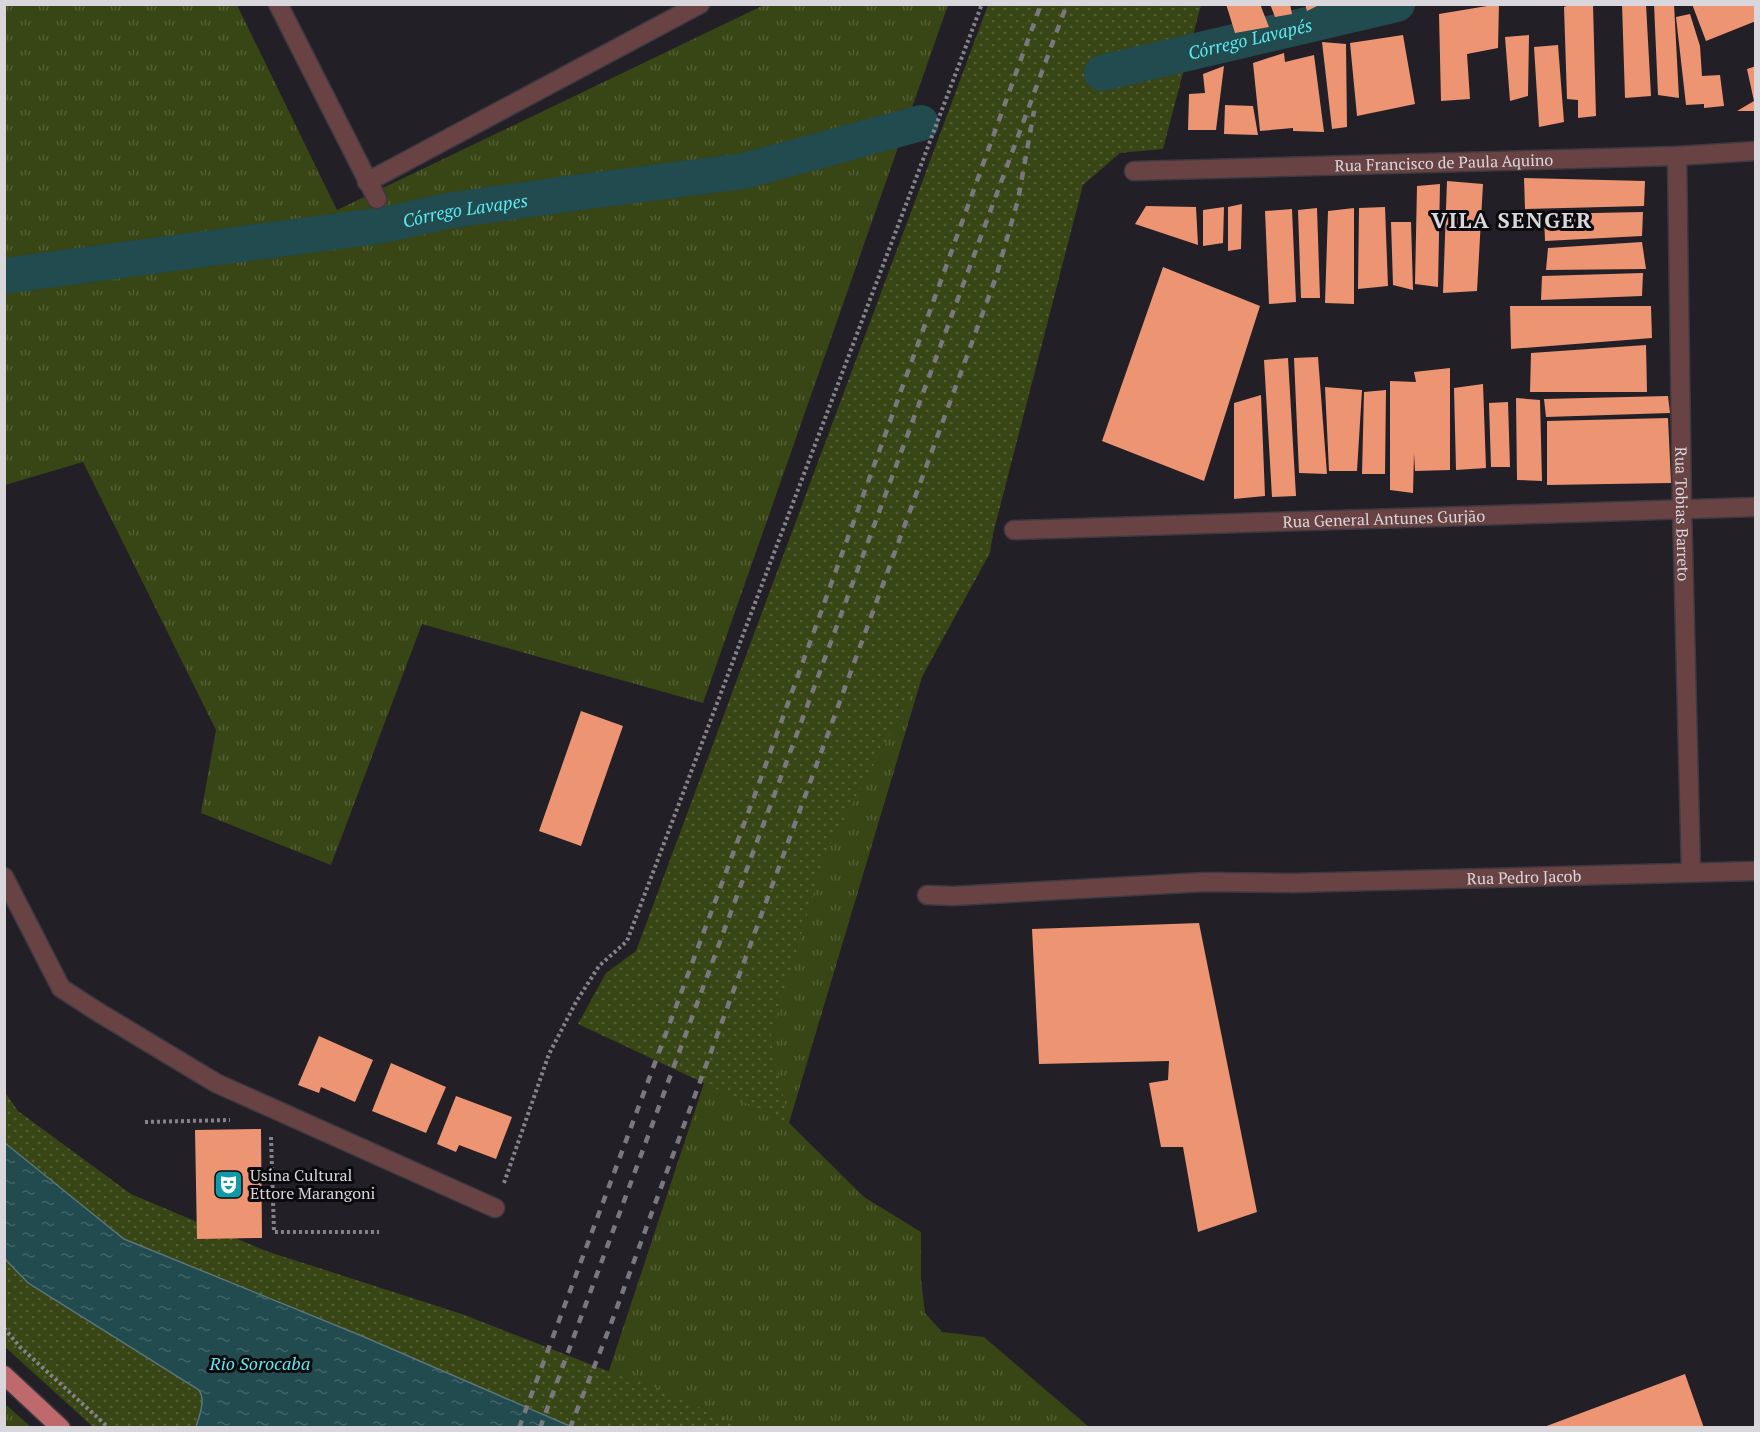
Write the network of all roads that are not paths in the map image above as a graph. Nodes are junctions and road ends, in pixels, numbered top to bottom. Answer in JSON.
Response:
{"nodes":[{"id":1,"x":278,"y":4,"type":"edge"},
{"id":2,"x":700,"y":4,"type":"edge"},
{"id":3,"x":1755,"y":152,"type":"edge"},
{"id":4,"x":1677,"y":156,"type":"junction"},
{"id":5,"x":1134,"y":171,"type":"dead end"},
{"id":6,"x":367,"y":182,"type":"junction"},
{"id":7,"x":377,"y":200,"type":"dead end"},
{"id":8,"x":1755,"y":507,"type":"edge"},
{"id":9,"x":1682,"y":508,"type":"junction"},
{"id":10,"x":1014,"y":530,"type":"dead end"},
{"id":11,"x":1755,"y":871,"type":"edge"},
{"id":12,"x":1691,"y":872,"type":"junction"},
{"id":13,"x":4,"y":877,"type":"edge"},
{"id":14,"x":927,"y":895,"type":"dead end"},
{"id":15,"x":495,"y":1208,"type":"road end"},
{"id":16,"x":4,"y":1375,"type":"edge"},
{"id":17,"x":61,"y":1428,"type":"edge"}],
"edges":[{"from":1,"to":6,"type":"street"},
{"from":2,"to":6,"type":"street"},
{"from":3,"to":4,"type":"street","name":"Rua Francisco de Paula Aquino"},
{"from":4,"to":5,"type":"street","name":"Rua Francisco de Paula Aquino"},
{"from":4,"to":9,"type":"street","name":"Rua Tobias Barreto"},
{"from":6,"to":7,"type":"street"},
{"from":8,"to":9,"type":"street","name":"Rua General Antunes Gurjão"},
{"from":9,"to":10,"type":"street","name":"Rua General Antunes Gurjão"},
{"from":9,"to":12,"type":"street","name":"Rua Tobias Barreto"},
{"from":11,"to":12,"type":"street","name":"Rua Pedro Jacob"},
{"from":12,"to":14,"type":"street","name":"Rua Pedro Jacob"},
{"from":13,"to":15,"type":"street"},
{"from":16,"to":17,"type":"highway"}]}
